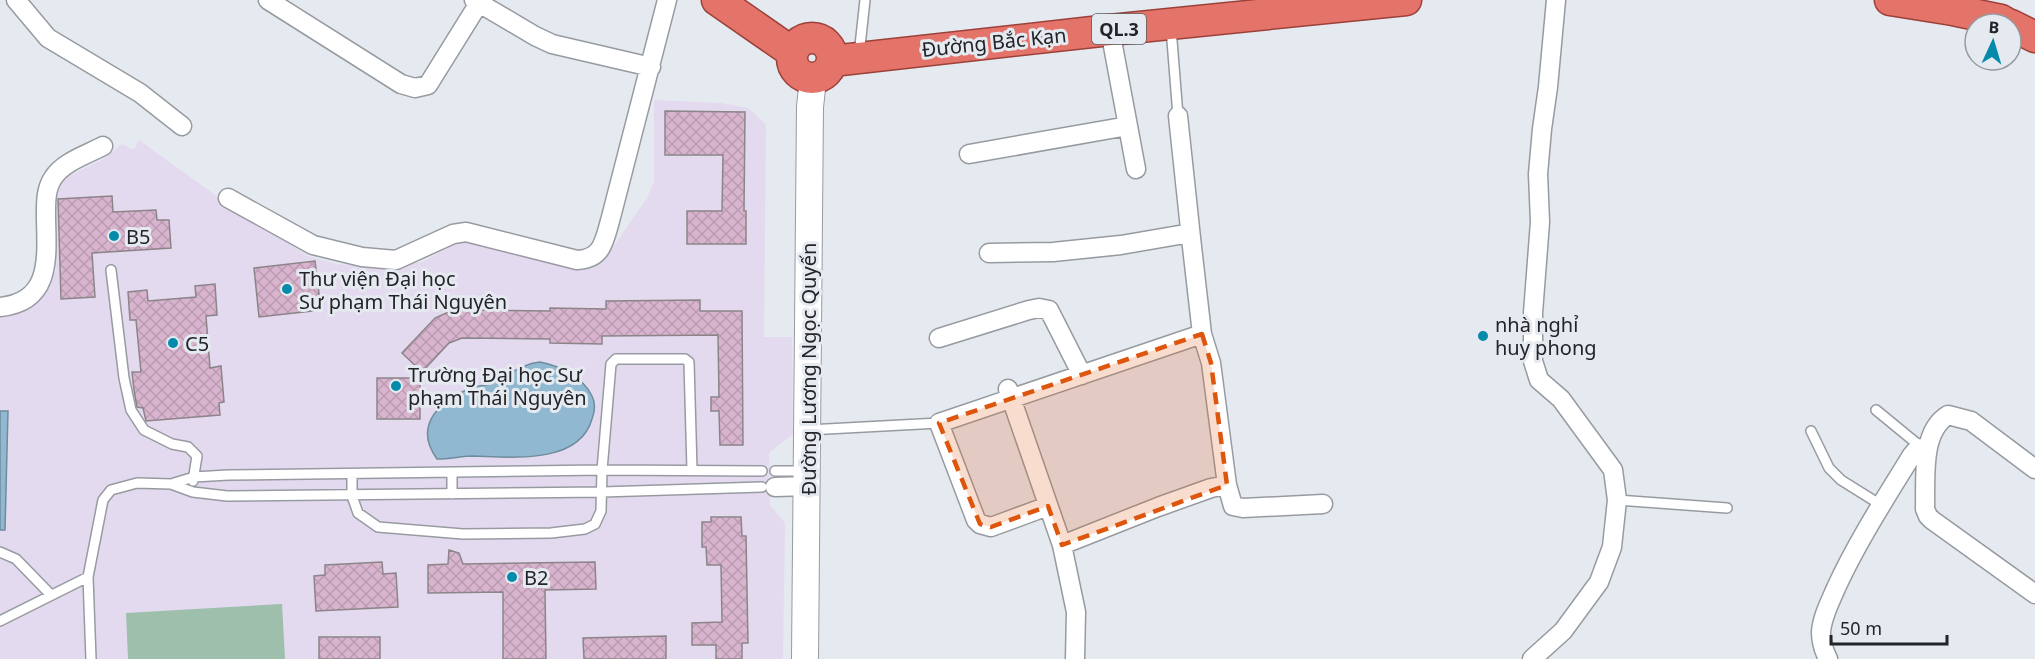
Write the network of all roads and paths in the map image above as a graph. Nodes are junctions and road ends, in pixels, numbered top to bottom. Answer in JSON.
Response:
{"nodes":[{"id":1,"x":16,"y":0,"type":"edge"},
{"id":2,"x":267,"y":0,"type":"edge"},
{"id":3,"x":667,"y":0,"type":"edge"},
{"id":4,"x":717,"y":0,"type":"edge"},
{"id":5,"x":865,"y":0,"type":"edge"},
{"id":6,"x":1396,"y":0,"type":"edge"},
{"id":7,"x":1556,"y":0,"type":"edge"},
{"id":8,"x":1890,"y":0,"type":"edge"},
{"id":9,"x":477,"y":2,"type":"edge"},
{"id":10,"x":1244,"y":8,"type":"edge"},
{"id":11,"x":1963,"y":12,"type":"edge"},
{"id":12,"x":1171,"y":24,"type":"junction"},
{"id":13,"x":1110,"y":30,"type":"junction"},
{"id":14,"x":835,"y":66,"type":"junction"},
{"id":15,"x":651,"y":67,"type":"junction"},
{"id":16,"x":1178,"y":116,"type":"joint"},
{"id":17,"x":182,"y":126,"type":"dead end"},
{"id":18,"x":1128,"y":126,"type":"junction"},
{"id":19,"x":103,"y":146,"type":"dead end"},
{"id":20,"x":969,"y":154,"type":"dead end"},
{"id":21,"x":1136,"y":169,"type":"dead end"},
{"id":22,"x":228,"y":198,"type":"dead end"},
{"id":23,"x":1191,"y":238,"type":"junction"},
{"id":24,"x":988,"y":253,"type":"dead end"},
{"id":25,"x":111,"y":270,"type":"dead end"},
{"id":26,"x":0,"y":307,"type":"edge"},
{"id":27,"x":1202,"y":334,"type":"junction"},
{"id":28,"x":939,"y":338,"type":"dead end"},
{"id":29,"x":1082,"y":375,"type":"junction"},
{"id":30,"x":1010,"y":394,"type":"junction"},
{"id":31,"x":1876,"y":410,"type":"dead end"},
{"id":32,"x":939,"y":423,"type":"junction"},
{"id":33,"x":808,"y":430,"type":"junction"},
{"id":34,"x":1811,"y":431,"type":"dead end"},
{"id":35,"x":1923,"y":449,"type":"junction"},
{"id":36,"x":2035,"y":469,"type":"edge"},
{"id":37,"x":602,"y":470,"type":"junction"},
{"id":38,"x":692,"y":470,"type":"junction"},
{"id":39,"x":762,"y":471,"type":"dead end"},
{"id":40,"x":515,"y":472,"type":"junction"},
{"id":41,"x":452,"y":473,"type":"junction"},
{"id":42,"x":352,"y":474,"type":"junction"},
{"id":43,"x":194,"y":477,"type":"junction"},
{"id":44,"x":808,"y":479,"type":"junction"},
{"id":45,"x":771,"y":482,"type":"joint"},
{"id":46,"x":171,"y":484,"type":"junction"},
{"id":47,"x":1227,"y":485,"type":"junction"},
{"id":48,"x":193,"y":492,"type":"junction"},
{"id":49,"x":602,"y":492,"type":"junction"},
{"id":50,"x":516,"y":493,"type":"junction"},
{"id":51,"x":452,"y":494,"type":"junction"},
{"id":52,"x":352,"y":496,"type":"junction"},
{"id":53,"x":1617,"y":500,"type":"junction"},
{"id":54,"x":1323,"y":504,"type":"dead end"},
{"id":55,"x":1881,"y":505,"type":"junction"},
{"id":56,"x":1048,"y":506,"type":"junction"},
{"id":57,"x":1727,"y":508,"type":"dead end"},
{"id":58,"x":1062,"y":544,"type":"junction"},
{"id":59,"x":0,"y":552,"type":"edge"},
{"id":60,"x":88,"y":577,"type":"junction"},
{"id":61,"x":2035,"y":594,"type":"edge"},
{"id":62,"x":51,"y":595,"type":"junction"},
{"id":63,"x":0,"y":621,"type":"edge"},
{"id":64,"x":91,"y":659,"type":"edge"},
{"id":65,"x":805,"y":659,"type":"edge"},
{"id":66,"x":1075,"y":659,"type":"edge"},
{"id":67,"x":1532,"y":659,"type":"edge"},
{"id":68,"x":1828,"y":659,"type":"edge"}],
"edges":[{"from":1,"to":17,"type":"street"},
{"from":2,"to":9,"type":"street"},
{"from":3,"to":15,"type":"street"},
{"from":4,"to":14,"type":"highway"},
{"from":5,"to":14,"type":"lane"},
{"from":6,"to":10,"type":"highway","name":"Đường Bắc Kạn","number":"QL.3"},
{"from":7,"to":53,"type":"street"},
{"from":8,"to":11,"type":"highway"},
{"from":9,"to":15,"type":"street"},
{"from":10,"to":12,"type":"highway","name":"Đường Bắc Kạn","number":"QL.3"},
{"from":12,"to":13,"type":"highway","name":"Đường Bắc Kạn","number":"QL.3"},
{"from":12,"to":16,"type":"lane"},
{"from":13,"to":14,"type":"highway","name":"Đường Bắc Kạn","number":"QL.3"},
{"from":13,"to":18,"type":"street"},
{"from":14,"to":33,"type":"main road","name":"Đường Lương Ngọc Quyến"},
{"from":15,"to":22,"type":"street"},
{"from":16,"to":23,"type":"street"},
{"from":18,"to":20,"type":"street"},
{"from":18,"to":21,"type":"street"},
{"from":19,"to":26,"type":"street"},
{"from":23,"to":24,"type":"street"},
{"from":23,"to":27,"type":"street"},
{"from":25,"to":43,"type":"lane"},
{"from":27,"to":29,"type":"street"},
{"from":27,"to":47,"type":"street"},
{"from":28,"to":29,"type":"street"},
{"from":29,"to":30,"type":"street"},
{"from":30,"to":32,"type":"street"},
{"from":30,"to":56,"type":"street"},
{"from":31,"to":35,"type":"lane"},
{"from":32,"to":33,"type":"lane"},
{"from":32,"to":56,"type":"street"},
{"from":33,"to":44,"type":"main road","name":"Đường Lương Ngọc Quyến"},
{"from":34,"to":55,"type":"lane"},
{"from":35,"to":36,"type":"street"},
{"from":35,"to":55,"type":"street"},
{"from":35,"to":61,"type":"street"},
{"from":37,"to":38,"type":"lane"},
{"from":37,"to":38,"type":"lane"},
{"from":37,"to":40,"type":"lane"},
{"from":37,"to":49,"type":"lane"},
{"from":38,"to":39,"type":"lane"},
{"from":40,"to":41,"type":"lane"},
{"from":40,"to":50,"type":"lane"},
{"from":41,"to":42,"type":"lane"},
{"from":41,"to":51,"type":"lane"},
{"from":42,"to":43,"type":"lane"},
{"from":42,"to":52,"type":"lane"},
{"from":43,"to":46,"type":"lane"},
{"from":43,"to":48,"type":"lane"},
{"from":44,"to":45,"type":"street"},
{"from":44,"to":65,"type":"main road","name":"Đường Lương Ngọc Quyến"},
{"from":45,"to":49,"type":"lane"},
{"from":46,"to":48,"type":"lane"},
{"from":46,"to":60,"type":"lane"},
{"from":47,"to":54,"type":"street"},
{"from":47,"to":58,"type":"street"},
{"from":48,"to":52,"type":"lane"},
{"from":49,"to":50,"type":"lane"},
{"from":49,"to":52,"type":"lane"},
{"from":50,"to":51,"type":"lane"},
{"from":51,"to":52,"type":"lane"},
{"from":53,"to":57,"type":"lane"},
{"from":53,"to":67,"type":"street"},
{"from":55,"to":68,"type":"street"},
{"from":56,"to":58,"type":"street"},
{"from":58,"to":66,"type":"street"},
{"from":59,"to":62,"type":"lane"},
{"from":60,"to":62,"type":"lane"},
{"from":60,"to":64,"type":"lane"},
{"from":62,"to":63,"type":"lane"}]}
